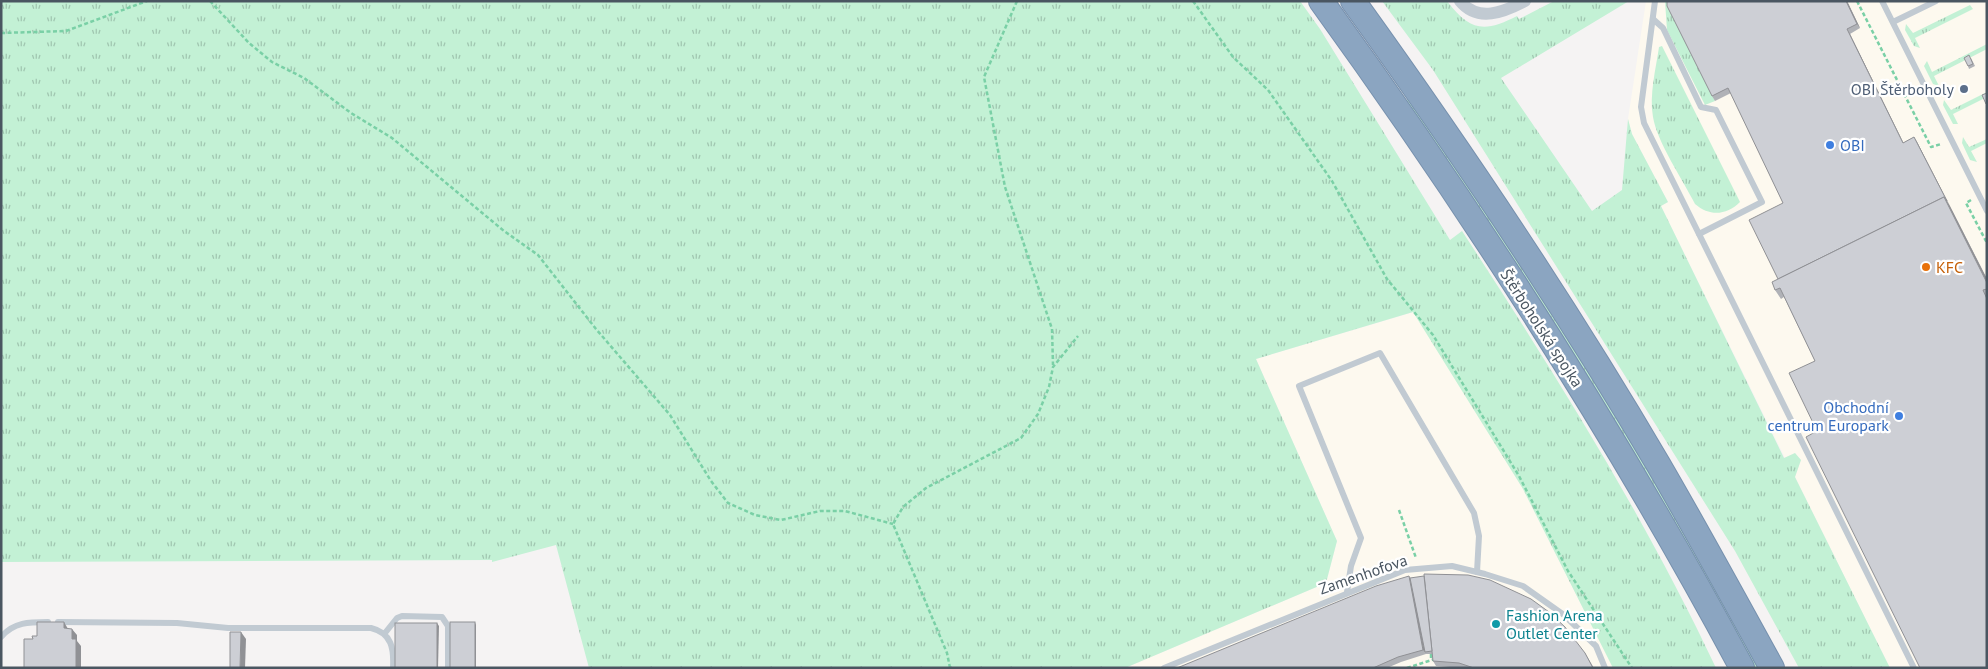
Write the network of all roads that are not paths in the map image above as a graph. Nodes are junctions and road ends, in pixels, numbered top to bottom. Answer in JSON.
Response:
{"nodes":[{"id":1,"x":1320,"y":1,"type":"edge"},
{"id":2,"x":1353,"y":1,"type":"edge"},
{"id":3,"x":1460,"y":1,"type":"edge"},
{"id":4,"x":1525,"y":1,"type":"edge"},
{"id":5,"x":1655,"y":1,"type":"edge"},
{"id":6,"x":1882,"y":1,"type":"edge"},
{"id":7,"x":1936,"y":1,"type":"edge"},
{"id":8,"x":1653,"y":19,"type":"junction"},
{"id":9,"x":1893,"y":22,"type":"junction"},
{"id":10,"x":1987,"y":212,"type":"edge"},
{"id":11,"x":1699,"y":234,"type":"junction"},
{"id":12,"x":1652,"y":508,"type":"junction"},
{"id":13,"x":1477,"y":572,"type":"junction"},
{"id":14,"x":1347,"y":592,"type":"junction"},
{"id":15,"x":385,"y":633,"type":"junction"},
{"id":16,"x":1,"y":637,"type":"edge"},
{"id":17,"x":393,"y":668,"type":"edge"},
{"id":18,"x":448,"y":668,"type":"edge"},
{"id":19,"x":1164,"y":668,"type":"edge"},
{"id":20,"x":1605,"y":668,"type":"edge"},
{"id":21,"x":1723,"y":668,"type":"edge"},
{"id":22,"x":1742,"y":668,"type":"edge"},
{"id":23,"x":1772,"y":668,"type":"edge"},
{"id":24,"x":1914,"y":668,"type":"edge"}],
"edges":[{"from":1,"to":12,"type":"highway","name":"Štěrboholská spojka"},
{"from":2,"to":23,"type":"highway","name":"Štěrboholská spojka"},
{"from":3,"to":4,"type":"street"},
{"from":5,"to":8,"type":"lane"},
{"from":6,"to":9,"type":"lane"},
{"from":7,"to":9,"type":"lane"},
{"from":8,"to":11,"type":"lane"},
{"from":8,"to":11,"type":"lane"},
{"from":9,"to":10,"type":"lane"},
{"from":11,"to":24,"type":"lane"},
{"from":12,"to":21,"type":"highway"},
{"from":12,"to":22,"type":"highway","name":"Štěrboholská spojka"},
{"from":13,"to":14,"type":"lane","name":"Zamenhofova"},
{"from":13,"to":14,"type":"lane"},
{"from":13,"to":20,"type":"lane","name":"Zamenhofova"},
{"from":14,"to":19,"type":"lane","name":"Zamenhofova"},
{"from":15,"to":16,"type":"lane"},
{"from":15,"to":17,"type":"lane"},
{"from":15,"to":18,"type":"lane"}]}
